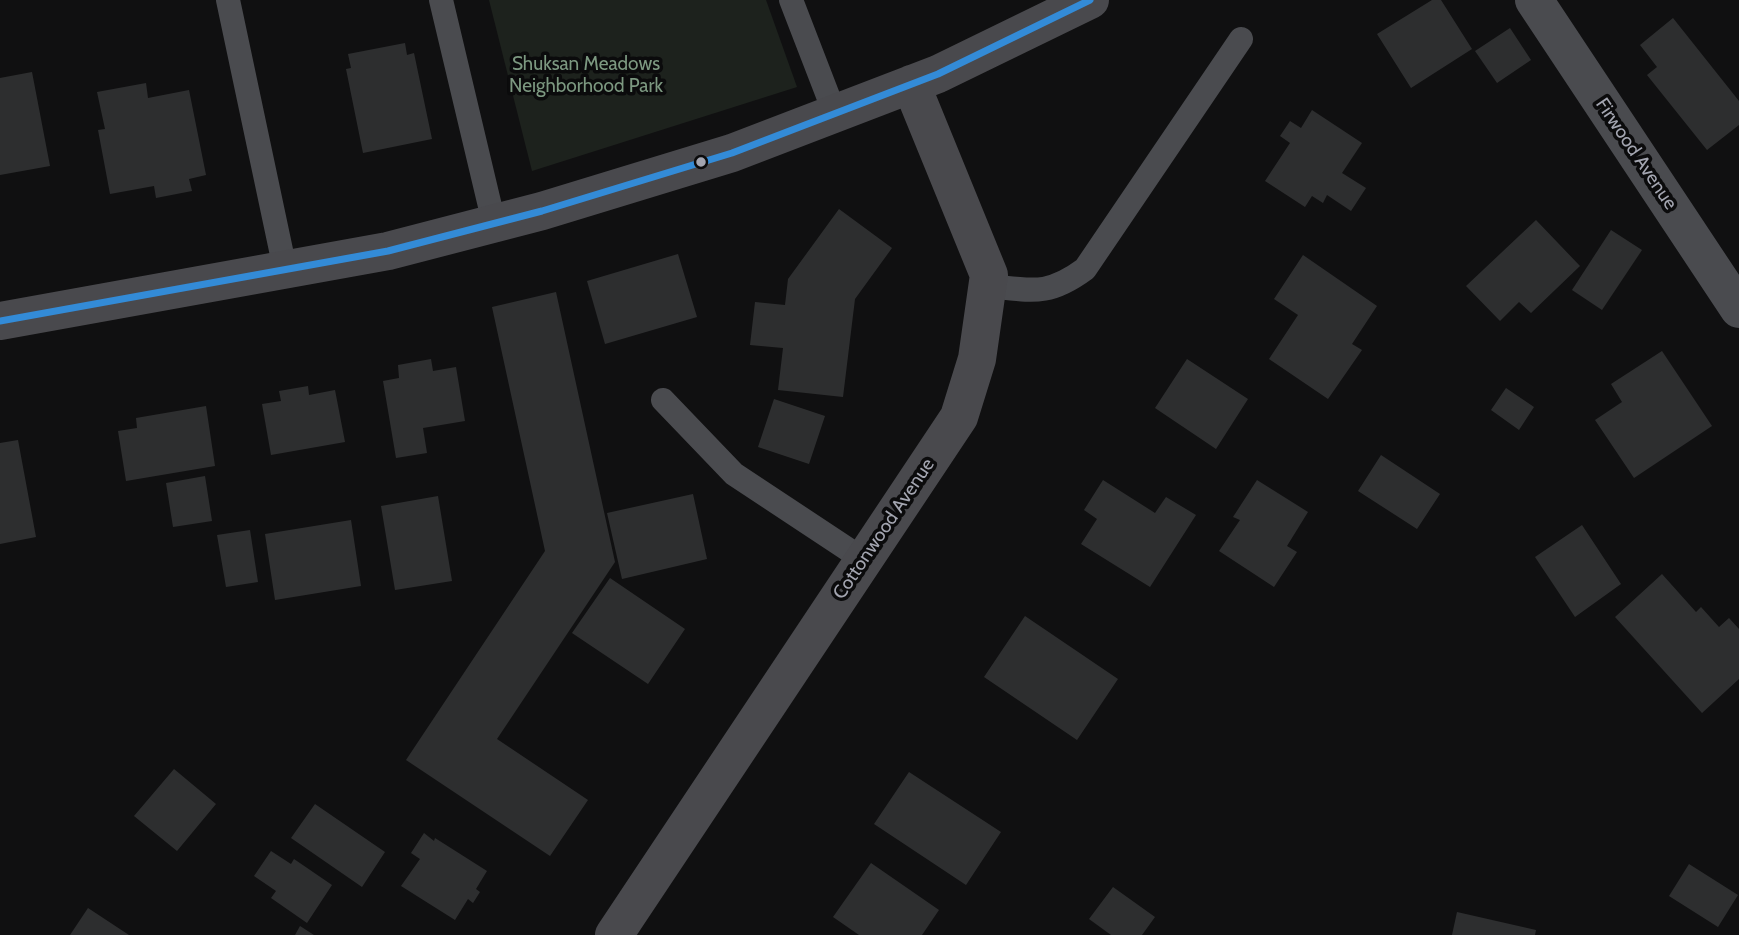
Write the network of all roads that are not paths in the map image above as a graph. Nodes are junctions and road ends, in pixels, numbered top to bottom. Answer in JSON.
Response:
{"nodes":[{"id":1,"x":228,"y":0,"type":"edge"},
{"id":2,"x":441,"y":0,"type":"edge"},
{"id":3,"x":791,"y":0,"type":"edge"},
{"id":4,"x":1090,"y":0,"type":"edge"},
{"id":5,"x":1534,"y":0,"type":"edge"},
{"id":6,"x":1241,"y":39,"type":"dead end"},
{"id":7,"x":911,"y":84,"type":"junction"},
{"id":8,"x":835,"y":114,"type":"junction"},
{"id":9,"x":494,"y":223,"type":"junction"},
{"id":10,"x":285,"y":269,"type":"junction"},
{"id":11,"x":988,"y":286,"type":"junction"},
{"id":12,"x":1739,"y":309,"type":"edge"},
{"id":13,"x":0,"y":321,"type":"edge"},
{"id":14,"x":663,"y":400,"type":"dead end"},
{"id":15,"x":863,"y":560,"type":"junction"},
{"id":16,"x":614,"y":935,"type":"edge"}],
"edges":[{"from":1,"to":10,"type":"lane"},
{"from":2,"to":9,"type":"lane"},
{"from":3,"to":8,"type":"lane"},
{"from":4,"to":7,"type":"street"},
{"from":5,"to":12,"type":"street","name":"Firwood Avenue"},
{"from":6,"to":11,"type":"lane"},
{"from":7,"to":8,"type":"street"},
{"from":7,"to":11,"type":"street","name":"Cottonwood Avenue"},
{"from":8,"to":9,"type":"street"},
{"from":9,"to":10,"type":"street"},
{"from":10,"to":13,"type":"street"},
{"from":11,"to":15,"type":"street","name":"Cottonwood Avenue"},
{"from":14,"to":15,"type":"lane"},
{"from":15,"to":16,"type":"street","name":"Cottonwood Avenue"}]}
